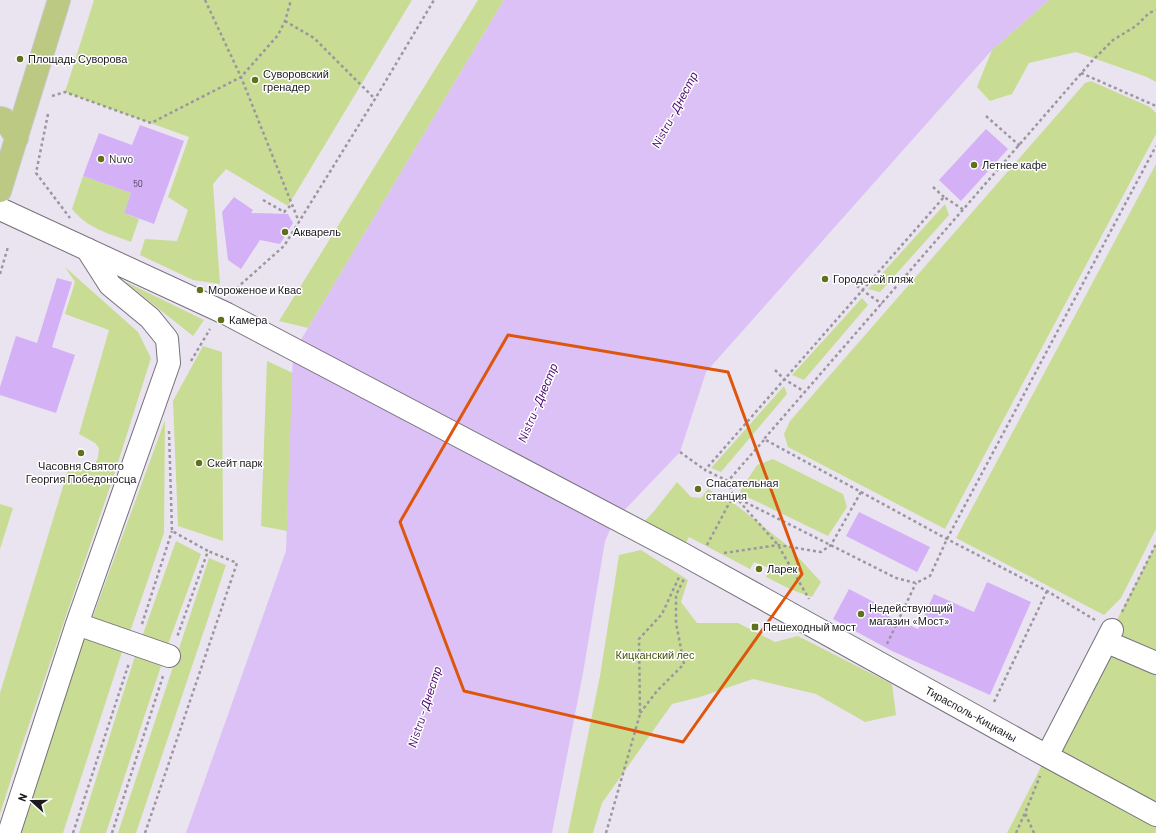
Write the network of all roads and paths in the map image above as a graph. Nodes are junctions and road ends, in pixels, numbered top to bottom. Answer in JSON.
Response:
{"nodes":[{"id":1,"x":59,"y":0,"type":"edge"},
{"id":2,"x":205,"y":0,"type":"edge"},
{"id":3,"x":291,"y":0,"type":"edge"},
{"id":4,"x":434,"y":0,"type":"edge"},
{"id":5,"x":1156,"y":10,"type":"edge"},
{"id":6,"x":285,"y":21,"type":"junction"},
{"id":7,"x":1081,"y":74,"type":"junction"},
{"id":8,"x":241,"y":77,"type":"junction"},
{"id":9,"x":51,"y":96,"type":"dead end"},
{"id":10,"x":375,"y":99,"type":"junction"},
{"id":11,"x":1156,"y":106,"type":"edge"},
{"id":12,"x":986,"y":116,"type":"dead end"},
{"id":13,"x":0,"y":118,"type":"edge"},
{"id":14,"x":17,"y":138,"type":"junction"},
{"id":15,"x":1020,"y":146,"type":"junction"},
{"id":16,"x":1156,"y":146,"type":"edge"},
{"id":17,"x":933,"y":187,"type":"dead end"},
{"id":18,"x":0,"y":191,"type":"edge"},
{"id":19,"x":944,"y":197,"type":"junction"},
{"id":20,"x":263,"y":200,"type":"dead end"},
{"id":21,"x":291,"y":205,"type":"junction"},
{"id":22,"x":0,"y":209,"type":"edge"},
{"id":23,"x":964,"y":210,"type":"junction"},
{"id":24,"x":299,"y":222,"type":"junction"},
{"id":25,"x":8,"y":247,"type":"dead end"},
{"id":26,"x":87,"y":249,"type":"junction"},
{"id":27,"x":0,"y":274,"type":"edge"},
{"id":28,"x":852,"y":282,"type":"dead end"},
{"id":29,"x":240,"y":286,"type":"dead end"},
{"id":30,"x":862,"y":290,"type":"junction"},
{"id":31,"x":882,"y":304,"type":"junction"},
{"id":32,"x":775,"y":370,"type":"dead end"},
{"id":33,"x":784,"y":379,"type":"junction"},
{"id":34,"x":805,"y":392,"type":"junction"},
{"id":35,"x":168,"y":425,"type":"dead end"},
{"id":36,"x":764,"y":440,"type":"junction"},
{"id":37,"x":680,"y":452,"type":"dead end"},
{"id":38,"x":705,"y":470,"type":"junction"},
{"id":39,"x":728,"y":481,"type":"junction"},
{"id":40,"x":861,"y":492,"type":"junction"},
{"id":41,"x":733,"y":496,"type":"junction"},
{"id":42,"x":738,"y":500,"type":"junction"},
{"id":43,"x":172,"y":531,"type":"junction"},
{"id":44,"x":947,"y":539,"type":"junction"},
{"id":45,"x":1156,"y":544,"type":"edge"},
{"id":46,"x":778,"y":545,"type":"junction"},
{"id":47,"x":831,"y":545,"type":"junction"},
{"id":48,"x":208,"y":551,"type":"junction"},
{"id":49,"x":717,"y":554,"type":"dead end"},
{"id":50,"x":684,"y":555,"type":"junction"},
{"id":51,"x":916,"y":583,"type":"junction"},
{"id":52,"x":1047,"y":591,"type":"junction"},
{"id":53,"x":811,"y":603,"type":"dead end"},
{"id":54,"x":78,"y":624,"type":"junction"},
{"id":55,"x":1110,"y":636,"type":"junction"},
{"id":56,"x":135,"y":644,"type":"junction"},
{"id":57,"x":885,"y":649,"type":"dead end"},
{"id":58,"x":169,"y":656,"type":"junction"},
{"id":59,"x":1156,"y":664,"type":"edge"},
{"id":60,"x":992,"y":706,"type":"dead end"},
{"id":61,"x":640,"y":714,"type":"junction"},
{"id":62,"x":1048,"y":757,"type":"junction"},
{"id":63,"x":1025,"y":813,"type":"junction"},
{"id":64,"x":1156,"y":815,"type":"edge"},
{"id":65,"x":9,"y":833,"type":"edge"},
{"id":66,"x":73,"y":833,"type":"edge"},
{"id":67,"x":112,"y":833,"type":"edge"},
{"id":68,"x":145,"y":833,"type":"edge"},
{"id":69,"x":606,"y":833,"type":"edge"},
{"id":70,"x":1016,"y":833,"type":"edge"},
{"id":71,"x":1034,"y":833,"type":"edge"}],
"edges":[{"from":1,"to":14,"type":"main road"},
{"from":2,"to":8,"type":"path"},
{"from":3,"to":6,"type":"path"},
{"from":4,"to":10,"type":"path"},
{"from":5,"to":7,"type":"path"},
{"from":6,"to":8,"type":"path"},
{"from":6,"to":10,"type":"path"},
{"from":7,"to":11,"type":"path"},
{"from":7,"to":15,"type":"path"},
{"from":8,"to":9,"type":"path"},
{"from":8,"to":21,"type":"path"},
{"from":10,"to":24,"type":"path"},
{"from":12,"to":15,"type":"path"},
{"from":13,"to":14,"type":"main road"},
{"from":14,"to":18,"type":"main road"},
{"from":15,"to":23,"type":"path"},
{"from":16,"to":44,"type":"path"},
{"from":17,"to":19,"type":"path"},
{"from":19,"to":23,"type":"path"},
{"from":19,"to":30,"type":"path"},
{"from":20,"to":21,"type":"path"},
{"from":21,"to":24,"type":"path"},
{"from":22,"to":26,"type":"street","name":"Тирасполь-Кицканы"},
{"from":23,"to":31,"type":"path"},
{"from":24,"to":29,"type":"path"},
{"from":25,"to":27,"type":"path"},
{"from":26,"to":50,"type":"street","name":"Тирасполь-Кицканы"},
{"from":26,"to":54,"type":"street"},
{"from":28,"to":30,"type":"path"},
{"from":30,"to":31,"type":"path"},
{"from":30,"to":33,"type":"path"},
{"from":31,"to":34,"type":"path"},
{"from":32,"to":33,"type":"path"},
{"from":33,"to":34,"type":"path"},
{"from":33,"to":38,"type":"path"},
{"from":34,"to":36,"type":"path"},
{"from":35,"to":43,"type":"path"},
{"from":36,"to":39,"type":"path"},
{"from":36,"to":40,"type":"path"},
{"from":37,"to":38,"type":"path"},
{"from":38,"to":39,"type":"path"},
{"from":39,"to":41,"type":"path"},
{"from":40,"to":44,"type":"path"},
{"from":40,"to":47,"type":"path"},
{"from":41,"to":42,"type":"path"},
{"from":41,"to":50,"type":"path"},
{"from":42,"to":46,"type":"path"},
{"from":42,"to":47,"type":"path"},
{"from":43,"to":48,"type":"path"},
{"from":43,"to":56,"type":"path"},
{"from":44,"to":51,"type":"path"},
{"from":44,"to":52,"type":"path"},
{"from":45,"to":55,"type":"path"},
{"from":46,"to":47,"type":"path"},
{"from":46,"to":49,"type":"path"},
{"from":46,"to":53,"type":"path"},
{"from":47,"to":51,"type":"path"},
{"from":48,"to":58,"type":"path"},
{"from":48,"to":68,"type":"path"},
{"from":50,"to":62,"type":"street","name":"Тирасполь-Кицканы"},
{"from":51,"to":57,"type":"path"},
{"from":52,"to":55,"type":"path"},
{"from":52,"to":60,"type":"path"},
{"from":54,"to":56,"type":"street"},
{"from":54,"to":65,"type":"street"},
{"from":55,"to":59,"type":"street"},
{"from":55,"to":62,"type":"street"},
{"from":56,"to":58,"type":"street"},
{"from":56,"to":66,"type":"path"},
{"from":58,"to":67,"type":"path"},
{"from":61,"to":61,"type":"path"},
{"from":61,"to":69,"type":"path"},
{"from":62,"to":63,"type":"path"},
{"from":62,"to":64,"type":"street","name":"Тирасполь-Кицканы"},
{"from":63,"to":70,"type":"path"},
{"from":63,"to":71,"type":"path"}]}
